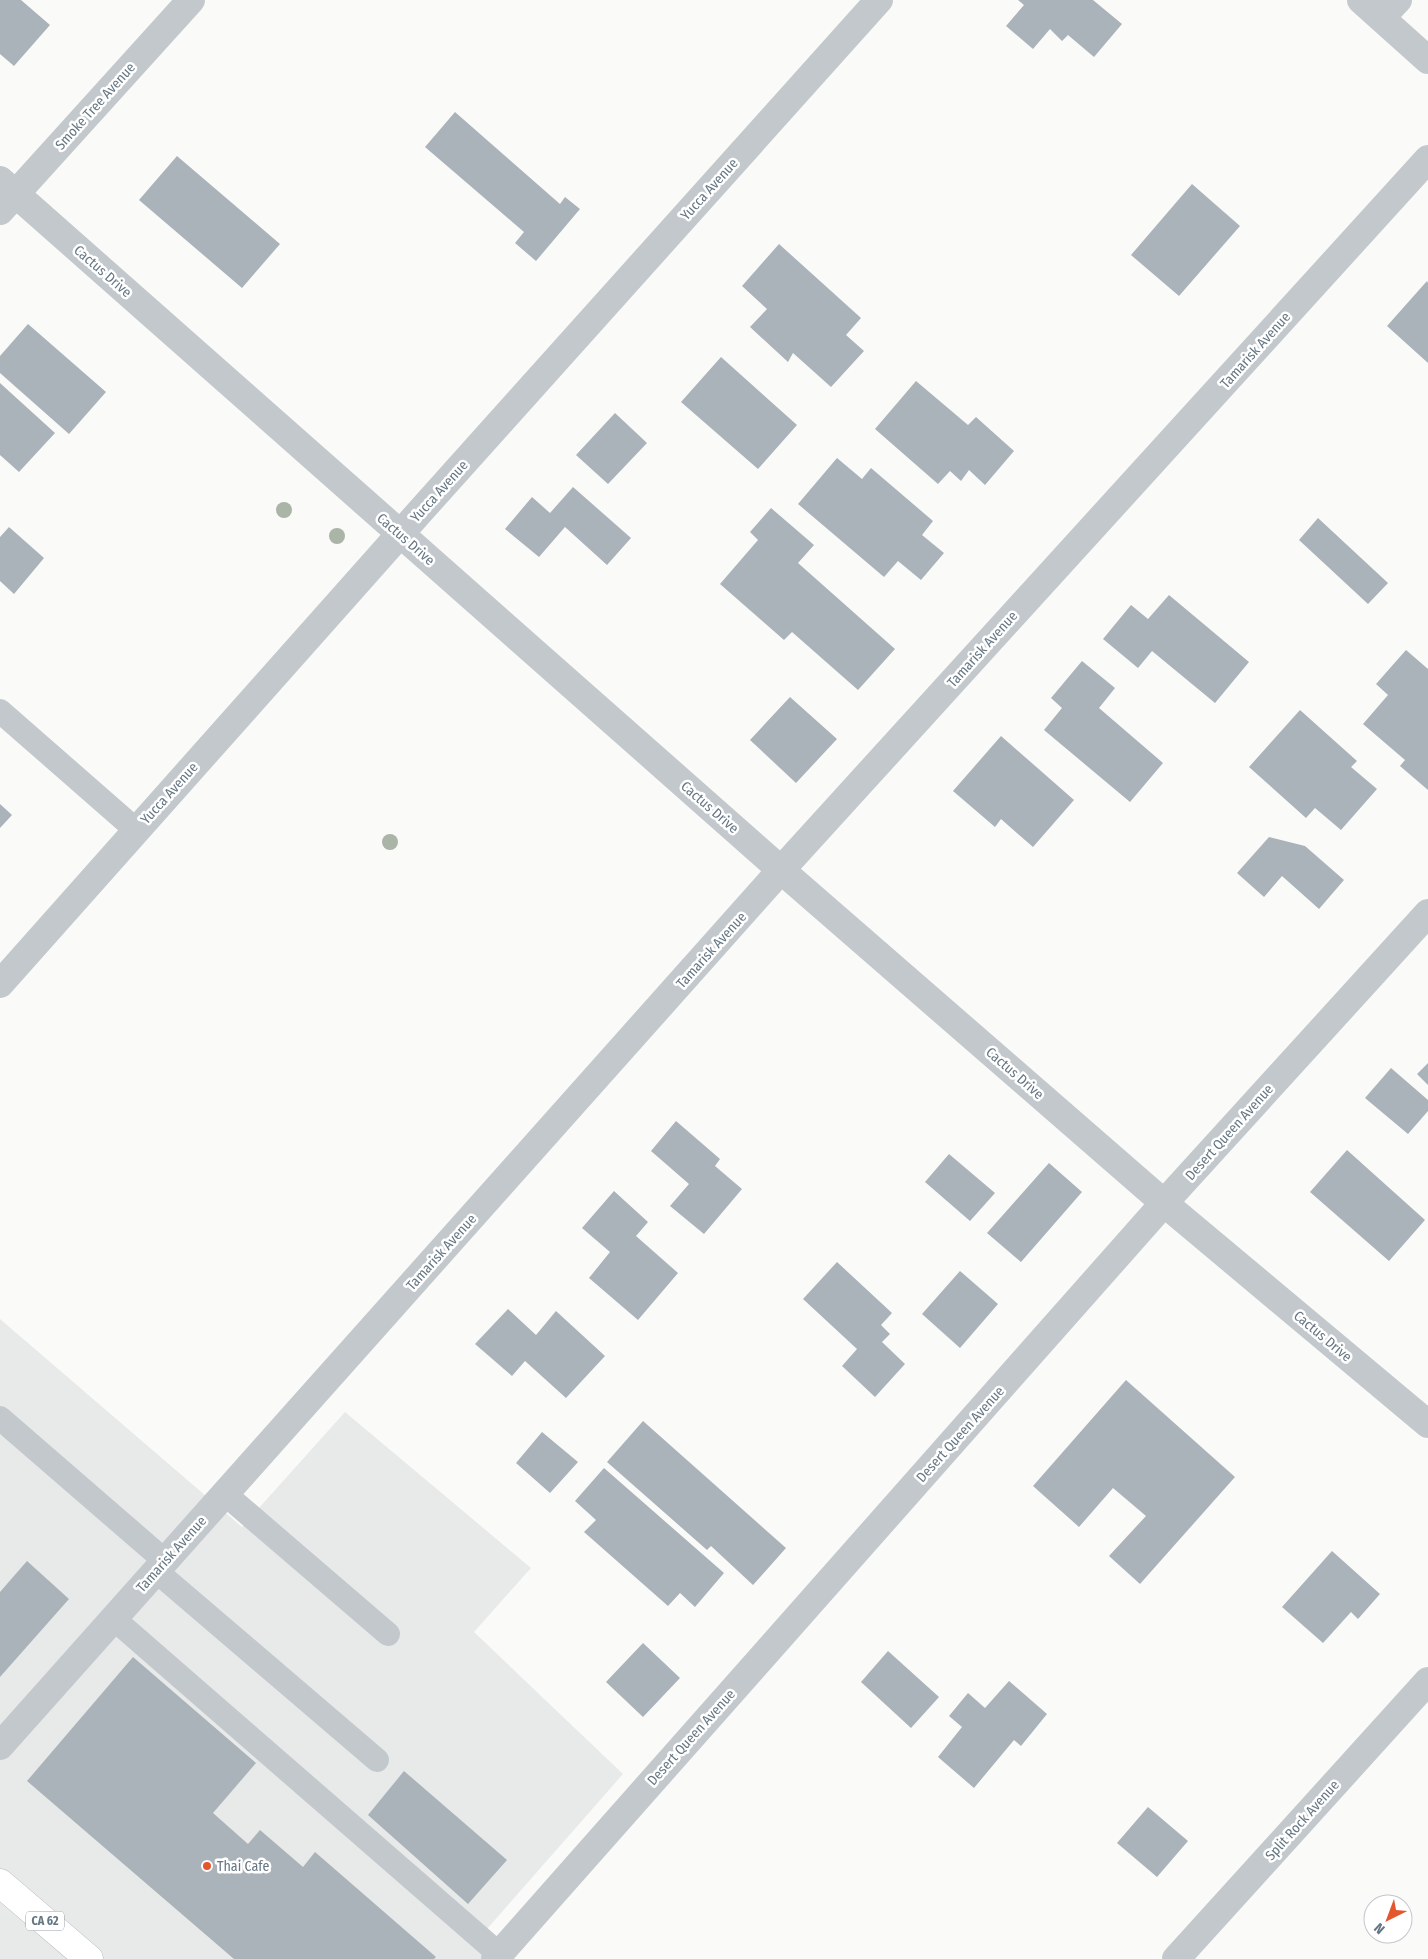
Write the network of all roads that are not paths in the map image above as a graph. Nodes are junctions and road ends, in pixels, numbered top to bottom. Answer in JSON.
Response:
{"nodes":[{"id":1,"x":191,"y":0,"type":"edge"},
{"id":2,"x":879,"y":0,"type":"edge"},
{"id":3,"x":1361,"y":0,"type":"edge"},
{"id":4,"x":1390,"y":9,"type":"edge"},
{"id":5,"x":1428,"y":60,"type":"edge"},
{"id":6,"x":1428,"y":159,"type":"edge"},
{"id":7,"x":5,"y":195,"type":"edge"},
{"id":8,"x":400,"y":534,"type":"junction"},
{"id":9,"x":0,"y":711,"type":"edge"},
{"id":10,"x":136,"y":830,"type":"junction"},
{"id":11,"x":781,"y":870,"type":"junction"},
{"id":12,"x":1428,"y":913,"type":"edge"},
{"id":13,"x":0,"y":984,"type":"edge"},
{"id":14,"x":1164,"y":1203,"type":"junction"},
{"id":15,"x":0,"y":1418,"type":"edge"},
{"id":16,"x":1428,"y":1424,"type":"edge"},
{"id":17,"x":225,"y":1494,"type":"junction"},
{"id":18,"x":161,"y":1566,"type":"junction"},
{"id":19,"x":114,"y":1619,"type":"junction"},
{"id":20,"x":388,"y":1634,"type":"dead end"},
{"id":21,"x":1428,"y":1682,"type":"edge"},
{"id":22,"x":0,"y":1746,"type":"edge"},
{"id":23,"x":377,"y":1760,"type":"dead end"},
{"id":24,"x":0,"y":1883,"type":"edge"},
{"id":25,"x":497,"y":1957,"type":"edge"},
{"id":26,"x":89,"y":1959,"type":"edge"},
{"id":27,"x":1176,"y":1959,"type":"edge"}],
"edges":[{"from":1,"to":7,"type":"street","name":"Smoke Tree Avenue"},
{"from":2,"to":8,"type":"street","name":"Yucca Avenue"},
{"from":3,"to":4,"type":"street"},
{"from":4,"to":5,"type":"street"},
{"from":6,"to":11,"type":"street","name":"Tamarisk Avenue"},
{"from":7,"to":8,"type":"street","name":"Cactus Drive"},
{"from":8,"to":10,"type":"street","name":"Yucca Avenue"},
{"from":8,"to":11,"type":"street","name":"Cactus Drive"},
{"from":9,"to":10,"type":"lane"},
{"from":10,"to":13,"type":"street","name":"Yucca Avenue"},
{"from":11,"to":14,"type":"street","name":"Cactus Drive"},
{"from":11,"to":17,"type":"street","name":"Tamarisk Avenue"},
{"from":12,"to":14,"type":"street","name":"Desert Queen Avenue"},
{"from":14,"to":16,"type":"street","name":"Cactus Drive"},
{"from":14,"to":25,"type":"street","name":"Desert Queen Avenue"},
{"from":15,"to":18,"type":"lane"},
{"from":17,"to":18,"type":"street","name":"Tamarisk Avenue"},
{"from":17,"to":20,"type":"lane"},
{"from":18,"to":19,"type":"street","name":"Tamarisk Avenue"},
{"from":18,"to":23,"type":"lane"},
{"from":19,"to":22,"type":"street","name":"Tamarisk Avenue"},
{"from":19,"to":25,"type":"lane"},
{"from":21,"to":27,"type":"street","name":"Split Rock Avenue"},
{"from":24,"to":26,"type":"main road","number":"CA 62"}]}
